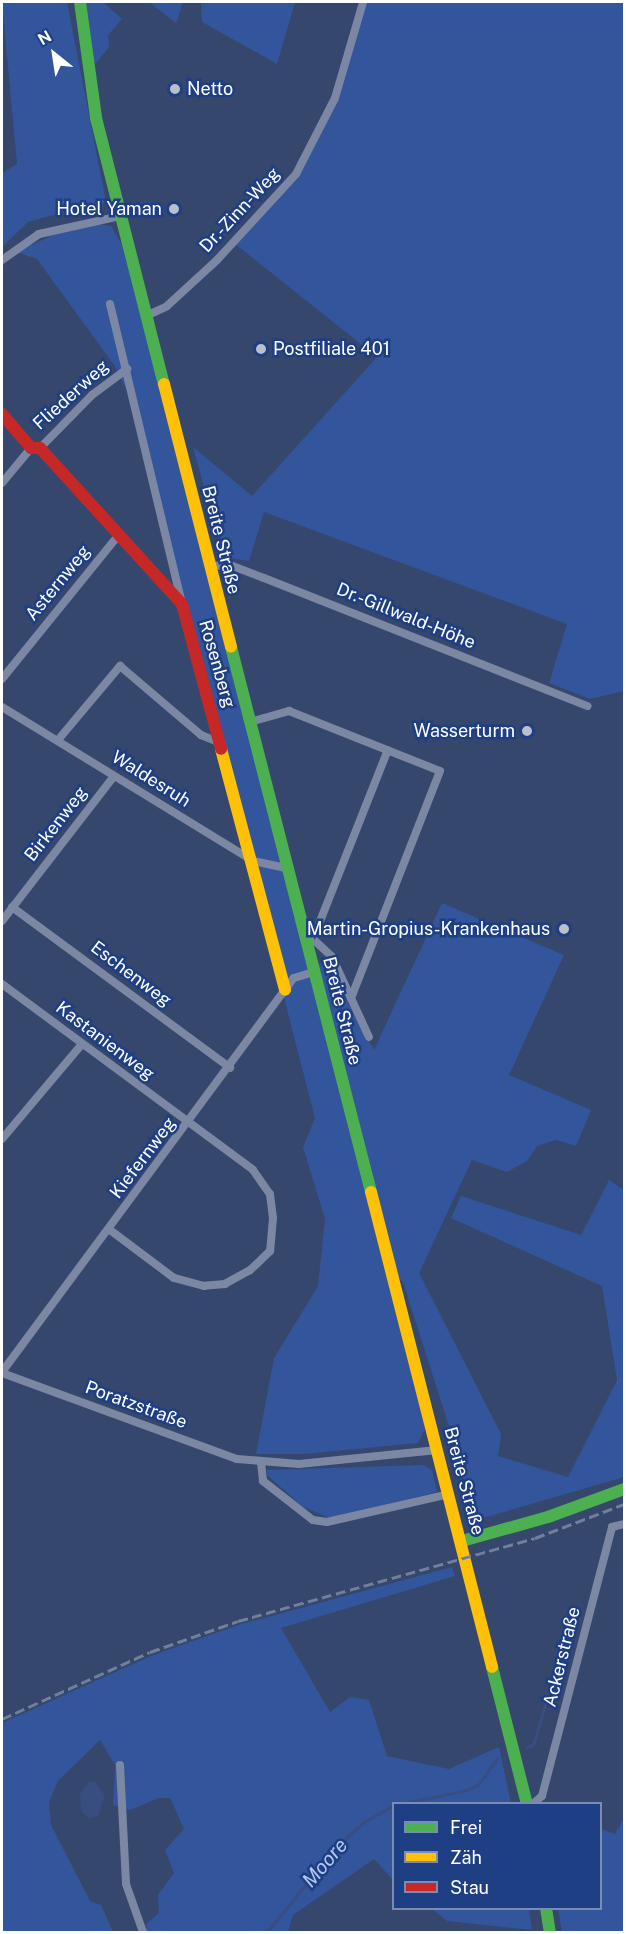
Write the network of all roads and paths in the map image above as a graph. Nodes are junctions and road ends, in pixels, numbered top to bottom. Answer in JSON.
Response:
{"nodes":[{"id":1,"x":80,"y":2,"type":"edge"},
{"id":2,"x":363,"y":2,"type":"edge"},
{"id":3,"x":121,"y":216,"type":"junction"},
{"id":4,"x":2,"y":260,"type":"edge"},
{"id":5,"x":110,"y":304,"type":"dead end"},
{"id":6,"x":146,"y":316,"type":"junction"},
{"id":7,"x":126,"y":369,"type":"junction"},
{"id":8,"x":2,"y":414,"type":"edge"},
{"id":9,"x":36,"y":448,"type":"junction"},
{"id":10,"x":2,"y":483,"type":"edge"},
{"id":11,"x":118,"y":536,"type":"junction"},
{"id":12,"x":209,"y":566,"type":"junction"},
{"id":13,"x":182,"y":604,"type":"junction"},
{"id":14,"x":2,"y":679,"type":"edge"},
{"id":15,"x":588,"y":706,"type":"dead end"},
{"id":16,"x":2,"y":707,"type":"edge"},
{"id":17,"x":250,"y":722,"type":"junction"},
{"id":18,"x":58,"y":740,"type":"junction"},
{"id":19,"x":221,"y":743,"type":"junction"},
{"id":20,"x":388,"y":750,"type":"junction"},
{"id":21,"x":114,"y":776,"type":"junction"},
{"id":22,"x":253,"y":861,"type":"junction"},
{"id":23,"x":288,"y":868,"type":"junction"},
{"id":24,"x":12,"y":907,"type":"junction"},
{"id":25,"x":2,"y":921,"type":"edge"},
{"id":26,"x":309,"y":940,"type":"junction"},
{"id":27,"x":314,"y":972,"type":"junction"},
{"id":28,"x":2,"y":984,"type":"edge"},
{"id":29,"x":285,"y":990,"type":"junction"},
{"id":30,"x":351,"y":998,"type":"junction"},
{"id":31,"x":369,"y":1037,"type":"dead end"},
{"id":32,"x":82,"y":1044,"type":"junction"},
{"id":33,"x":230,"y":1068,"type":"junction"},
{"id":34,"x":189,"y":1123,"type":"junction"},
{"id":35,"x":2,"y":1139,"type":"edge"},
{"id":36,"x":110,"y":1230,"type":"junction"},
{"id":37,"x":2,"y":1373,"type":"edge"},
{"id":38,"x":437,"y":1450,"type":"junction"},
{"id":39,"x":261,"y":1462,"type":"junction"},
{"id":40,"x":624,"y":1489,"type":"edge"},
{"id":41,"x":449,"y":1494,"type":"junction"},
{"id":42,"x":624,"y":1524,"type":"edge"},
{"id":43,"x":462,"y":1541,"type":"junction"},
{"id":44,"x":120,"y":1766,"type":"dead end"},
{"id":45,"x":527,"y":1802,"type":"edge"},
{"id":46,"x":534,"y":1802,"type":"edge"},
{"id":47,"x":546,"y":1910,"type":"edge"},
{"id":48,"x":143,"y":1932,"type":"edge"},
{"id":49,"x":550,"y":1932,"type":"edge"}],
"edges":[{"from":1,"to":3,"type":"main road","name":"Breite Straße"},
{"from":2,"to":6,"type":"street","name":"Dr.-Zinn-Weg"},
{"from":3,"to":4,"type":"street"},
{"from":3,"to":6,"type":"main road","name":"Breite Straße"},
{"from":5,"to":7,"type":"street"},
{"from":6,"to":12,"type":"main road","name":"Breite Straße"},
{"from":7,"to":9,"type":"street","name":"Fliederweg"},
{"from":7,"to":13,"type":"street"},
{"from":8,"to":9,"type":"main road","name":"Rosenberg"},
{"from":9,"to":10,"type":"street","name":"Fliederweg"},
{"from":9,"to":11,"type":"main road","name":"Rosenberg"},
{"from":11,"to":13,"type":"main road","name":"Rosenberg"},
{"from":11,"to":14,"type":"street","name":"Asternweg"},
{"from":12,"to":15,"type":"street","name":"Dr.-Gillwald-Höhe"},
{"from":12,"to":17,"type":"main road","name":"Breite Straße"},
{"from":13,"to":19,"type":"main road","name":"Rosenberg"},
{"from":16,"to":18,"type":"street","name":"Waldesruh"},
{"from":17,"to":20,"type":"street"},
{"from":17,"to":23,"type":"main road","name":"Breite Straße"},
{"from":18,"to":19,"type":"street"},
{"from":18,"to":21,"type":"street","name":"Waldesruh"},
{"from":19,"to":22,"type":"main road","name":"Rosenberg"},
{"from":20,"to":26,"type":"street"},
{"from":20,"to":30,"type":"street"},
{"from":21,"to":22,"type":"street","name":"Waldesruh"},
{"from":21,"to":24,"type":"street","name":"Birkenweg"},
{"from":22,"to":23,"type":"street","name":"Waldesruh"},
{"from":22,"to":29,"type":"main road","name":"Rosenberg"},
{"from":23,"to":26,"type":"main road","name":"Breite Straße"},
{"from":24,"to":25,"type":"street","name":"Birkenweg"},
{"from":24,"to":33,"type":"street","name":"Eschenweg"},
{"from":26,"to":27,"type":"main road","name":"Breite Straße"},
{"from":26,"to":30,"type":"street"},
{"from":27,"to":29,"type":"street","name":"Kiefernweg"},
{"from":27,"to":38,"type":"main road","name":"Breite Straße"},
{"from":28,"to":32,"type":"street","name":"Kastanienweg"},
{"from":29,"to":33,"type":"street","name":"Kiefernweg"},
{"from":30,"to":31,"type":"street"},
{"from":32,"to":34,"type":"street","name":"Kastanienweg"},
{"from":32,"to":35,"type":"street"},
{"from":33,"to":34,"type":"street","name":"Kiefernweg"},
{"from":34,"to":36,"type":"street","name":"Kiefernweg"},
{"from":34,"to":36,"type":"street"},
{"from":36,"to":37,"type":"street","name":"Kiefernweg"},
{"from":37,"to":39,"type":"street","name":"Poratzstraße"},
{"from":38,"to":39,"type":"street","name":"Poratzstraße"},
{"from":38,"to":41,"type":"main road","name":"Breite Straße"},
{"from":39,"to":41,"type":"street"},
{"from":40,"to":43,"type":"main road"},
{"from":41,"to":43,"type":"main road","name":"Breite Straße"},
{"from":42,"to":46,"type":"street","name":"Ackerstraße"},
{"from":43,"to":45,"type":"main road","name":"Breite Straße"},
{"from":44,"to":48,"type":"street"},
{"from":47,"to":49,"type":"main road"}]}
